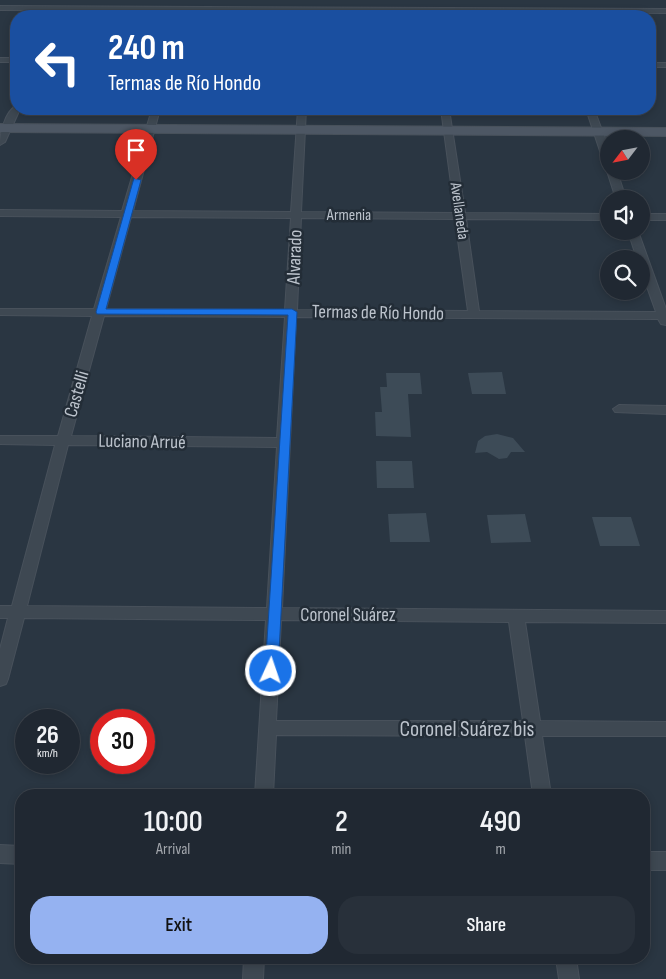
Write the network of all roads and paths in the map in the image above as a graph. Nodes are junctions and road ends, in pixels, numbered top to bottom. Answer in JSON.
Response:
{"nodes":[{"id":1,"x":69,"y":0,"type":"edge"},
{"id":2,"x":0,"y":8,"type":"edge"},
{"id":3,"x":66,"y":8,"type":"junction"},
{"id":4,"x":125,"y":10,"type":"edge"},
{"id":5,"x":12,"y":115,"type":"edge"},
{"id":6,"x":154,"y":115,"type":"edge"},
{"id":7,"x":301,"y":115,"type":"edge"},
{"id":8,"x":446,"y":115,"type":"edge"},
{"id":9,"x":592,"y":115,"type":"edge"},
{"id":10,"x":3,"y":128,"type":"edge"},
{"id":11,"x":150,"y":129,"type":"junction"},
{"id":12,"x":300,"y":130,"type":"junction"},
{"id":13,"x":448,"y":130,"type":"junction"},
{"id":14,"x":598,"y":131,"type":"junction"},
{"id":15,"x":666,"y":132,"type":"edge"},
{"id":16,"x":600,"y":137,"type":"edge"},
{"id":17,"x":0,"y":142,"type":"edge"},
{"id":18,"x":0,"y":214,"type":"edge"},
{"id":19,"x":127,"y":214,"type":"junction"},
{"id":20,"x":297,"y":215,"type":"junction"},
{"id":21,"x":460,"y":216,"type":"junction"},
{"id":22,"x":600,"y":217,"type":"edge"},
{"id":23,"x":650,"y":217,"type":"edge"},
{"id":24,"x":666,"y":217,"type":"edge"},
{"id":25,"x":636,"y":240,"type":"edge"},
{"id":26,"x":0,"y":312,"type":"edge"},
{"id":27,"x":100,"y":312,"type":"junction"},
{"id":28,"x":292,"y":312,"type":"junction"},
{"id":29,"x":474,"y":314,"type":"junction"},
{"id":30,"x":665,"y":319,"type":"edge"},
{"id":31,"x":619,"y":409,"type":"dead end"},
{"id":32,"x":666,"y":410,"type":"edge"},
{"id":33,"x":0,"y":440,"type":"edge"},
{"id":34,"x":63,"y":441,"type":"junction"},
{"id":35,"x":283,"y":443,"type":"junction"},
{"id":36,"x":0,"y":612,"type":"edge"},
{"id":37,"x":18,"y":612,"type":"junction"},
{"id":38,"x":275,"y":614,"type":"junction"},
{"id":39,"x":516,"y":616,"type":"junction"},
{"id":40,"x":666,"y":617,"type":"edge"},
{"id":41,"x":0,"y":679,"type":"edge"},
{"id":42,"x":268,"y":728,"type":"junction"},
{"id":43,"x":533,"y":729,"type":"junction"},
{"id":44,"x":666,"y":730,"type":"edge"},
{"id":45,"x":264,"y":789,"type":"edge"},
{"id":46,"x":541,"y":789,"type":"edge"},
{"id":47,"x":0,"y":854,"type":"edge"},
{"id":48,"x":15,"y":855,"type":"edge"},
{"id":49,"x":650,"y":861,"type":"edge"},
{"id":50,"x":666,"y":861,"type":"edge"},
{"id":51,"x":254,"y":964,"type":"edge"},
{"id":52,"x":567,"y":964,"type":"edge"},
{"id":53,"x":253,"y":979,"type":"edge"},
{"id":54,"x":569,"y":979,"type":"edge"}],
"edges":[{"from":1,"to":3,"type":"street"},
{"from":2,"to":3,"type":"street"},
{"from":3,"to":4,"type":"street"},
{"from":5,"to":10,"type":"street"},
{"from":6,"to":11,"type":"street","name":"Castelli"},
{"from":7,"to":12,"type":"street","name":"Alvarado"},
{"from":8,"to":13,"type":"street","name":"Avellaneda"},
{"from":9,"to":14,"type":"street"},
{"from":10,"to":11,"type":"main road"},
{"from":10,"to":17,"type":"street"},
{"from":11,"to":12,"type":"main road"},
{"from":11,"to":19,"type":"street","name":"Castelli"},
{"from":12,"to":13,"type":"main road"},
{"from":12,"to":20,"type":"street","name":"Alvarado"},
{"from":13,"to":14,"type":"main road"},
{"from":13,"to":21,"type":"street","name":"Avellaneda"},
{"from":14,"to":15,"type":"main road"},
{"from":14,"to":16,"type":"street"},
{"from":18,"to":19,"type":"street","name":"Armenia"},
{"from":19,"to":20,"type":"street","name":"Armenia"},
{"from":19,"to":27,"type":"street","name":"Castelli"},
{"from":20,"to":21,"type":"street","name":"Armenia"},
{"from":20,"to":28,"type":"street","name":"Alvarado"},
{"from":21,"to":22,"type":"street","name":"Armenia"},
{"from":21,"to":29,"type":"street","name":"Avellaneda"},
{"from":23,"to":24,"type":"street"},
{"from":25,"to":30,"type":"street"},
{"from":26,"to":27,"type":"street","name":"Termas de Río Hondo"},
{"from":27,"to":28,"type":"street","name":"Termas de Río Hondo"},
{"from":27,"to":34,"type":"street","name":"Castelli"},
{"from":28,"to":29,"type":"street","name":"Termas de Río Hondo"},
{"from":28,"to":35,"type":"street","name":"Alvarado"},
{"from":29,"to":30,"type":"street","name":"Termas de Río Hondo"},
{"from":31,"to":32,"type":"street"},
{"from":33,"to":34,"type":"street","name":"Luciano Arrué"},
{"from":34,"to":35,"type":"street","name":"Luciano Arrué"},
{"from":34,"to":37,"type":"street","name":"Castelli"},
{"from":35,"to":38,"type":"street","name":"Alvarado"},
{"from":36,"to":37,"type":"street","name":"Coronel Suárez"},
{"from":37,"to":38,"type":"street","name":"Coronel Suárez"},
{"from":37,"to":41,"type":"street","name":"Castelli"},
{"from":38,"to":39,"type":"street","name":"Coronel Suárez"},
{"from":38,"to":42,"type":"street","name":"Alvarado"},
{"from":39,"to":40,"type":"street","name":"Coronel Suárez"},
{"from":39,"to":43,"type":"street"},
{"from":42,"to":43,"type":"street","name":"Coronel Suárez bis"},
{"from":42,"to":45,"type":"street","name":"Alvarado"},
{"from":43,"to":44,"type":"street","name":"Coronel Suárez bis"},
{"from":43,"to":46,"type":"street"},
{"from":47,"to":48,"type":"street"},
{"from":49,"to":50,"type":"street"},
{"from":51,"to":53,"type":"street"},
{"from":52,"to":54,"type":"street"}]}
